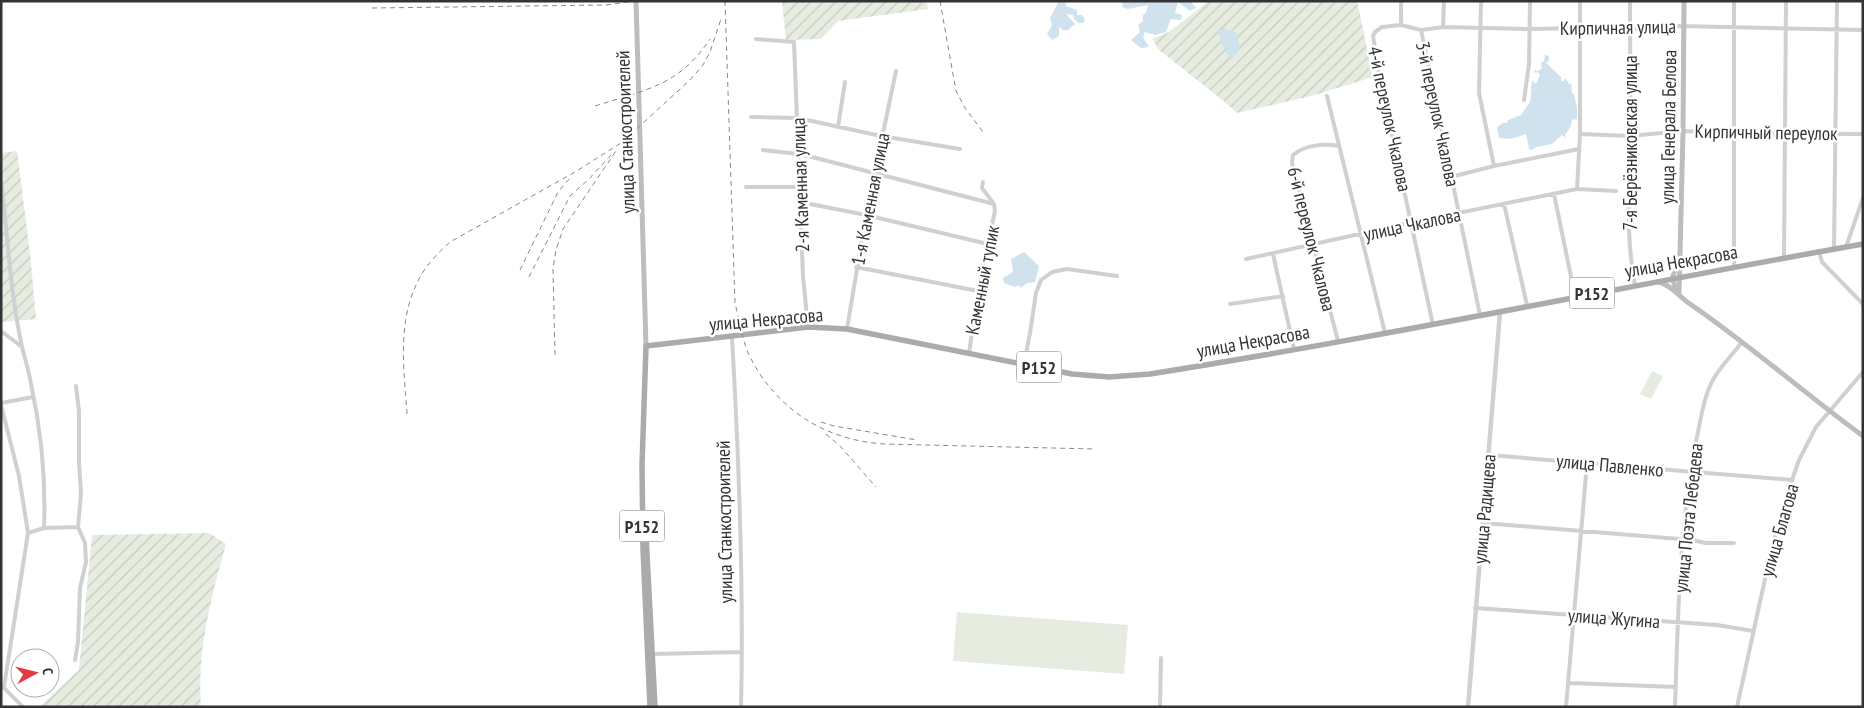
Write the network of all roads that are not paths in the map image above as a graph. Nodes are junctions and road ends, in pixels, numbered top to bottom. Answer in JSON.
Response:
{"nodes":[{"id":1,"x":636,"y":1,"type":"edge"},
{"id":2,"x":1401,"y":1,"type":"edge"},
{"id":3,"x":1444,"y":1,"type":"edge"},
{"id":4,"x":1481,"y":1,"type":"edge"},
{"id":5,"x":1530,"y":1,"type":"edge"},
{"id":6,"x":1580,"y":1,"type":"edge"},
{"id":7,"x":1630,"y":1,"type":"edge"},
{"id":8,"x":1684,"y":1,"type":"edge"},
{"id":9,"x":1734,"y":1,"type":"edge"},
{"id":10,"x":1786,"y":1,"type":"edge"},
{"id":11,"x":1837,"y":1,"type":"edge"},
{"id":12,"x":1401,"y":26,"type":"junction"},
{"id":13,"x":1443,"y":26,"type":"junction"},
{"id":14,"x":1684,"y":26,"type":"junction"},
{"id":15,"x":1733,"y":27,"type":"junction"},
{"id":16,"x":1786,"y":27,"type":"junction"},
{"id":17,"x":1480,"y":28,"type":"junction"},
{"id":18,"x":1579,"y":28,"type":"junction"},
{"id":19,"x":1421,"y":30,"type":"junction"},
{"id":20,"x":1530,"y":30,"type":"junction"},
{"id":21,"x":1630,"y":30,"type":"junction"},
{"id":22,"x":1837,"y":30,"type":"junction"},
{"id":23,"x":1863,"y":30,"type":"edge"},
{"id":24,"x":1375,"y":32,"type":"joint"},
{"id":25,"x":756,"y":39,"type":"dead end"},
{"id":26,"x":896,"y":71,"type":"dead end"},
{"id":27,"x":845,"y":82,"type":"dead end"},
{"id":28,"x":1326,"y":96,"type":"dead end"},
{"id":29,"x":1524,"y":100,"type":"dead end"},
{"id":30,"x":751,"y":117,"type":"dead end"},
{"id":31,"x":798,"y":118,"type":"junction"},
{"id":32,"x":838,"y":127,"type":"junction"},
{"id":33,"x":1684,"y":131,"type":"junction"},
{"id":34,"x":1734,"y":133,"type":"junction"},
{"id":35,"x":1836,"y":133,"type":"junction"},
{"id":36,"x":1580,"y":134,"type":"junction"},
{"id":37,"x":1784,"y":134,"type":"junction"},
{"id":38,"x":1863,"y":134,"type":"edge"},
{"id":39,"x":882,"y":136,"type":"junction"},
{"id":40,"x":1630,"y":136,"type":"junction"},
{"id":41,"x":1340,"y":146,"type":"junction"},
{"id":42,"x":960,"y":149,"type":"dead end"},
{"id":43,"x":763,"y":150,"type":"dead end"},
{"id":44,"x":1579,"y":150,"type":"junction"},
{"id":45,"x":798,"y":154,"type":"junction"},
{"id":46,"x":1494,"y":166,"type":"junction"},
{"id":47,"x":875,"y":172,"type":"junction"},
{"id":48,"x":1451,"y":177,"type":"junction"},
{"id":49,"x":1,"y":181,"type":"edge"},
{"id":50,"x":983,"y":182,"type":"dead end"},
{"id":51,"x":746,"y":187,"type":"dead end"},
{"id":52,"x":800,"y":187,"type":"junction"},
{"id":53,"x":1577,"y":189,"type":"junction"},
{"id":54,"x":1616,"y":191,"type":"dead end"},
{"id":55,"x":1554,"y":194,"type":"junction"},
{"id":56,"x":1863,"y":198,"type":"edge"},
{"id":57,"x":800,"y":202,"type":"junction"},
{"id":58,"x":994,"y":204,"type":"junction"},
{"id":59,"x":1504,"y":204,"type":"junction"},
{"id":60,"x":1459,"y":214,"type":"junction"},
{"id":61,"x":866,"y":215,"type":"junction"},
{"id":62,"x":1411,"y":224,"type":"junction"},
{"id":63,"x":1361,"y":235,"type":"junction"},
{"id":64,"x":988,"y":244,"type":"junction"},
{"id":65,"x":1314,"y":244,"type":"junction"},
{"id":66,"x":1863,"y":244,"type":"edge"},
{"id":67,"x":1846,"y":247,"type":"junction"},
{"id":68,"x":1834,"y":249,"type":"junction"},
{"id":69,"x":1819,"y":252,"type":"junction"},
{"id":70,"x":1273,"y":254,"type":"junction"},
{"id":71,"x":1680,"y":254,"type":"junction"},
{"id":72,"x":1784,"y":258,"type":"junction"},
{"id":73,"x":1246,"y":259,"type":"dead end"},
{"id":74,"x":856,"y":267,"type":"junction"},
{"id":75,"x":1734,"y":267,"type":"junction"},
{"id":76,"x":1117,"y":276,"type":"dead end"},
{"id":77,"x":1680,"y":278,"type":"junction"},
{"id":78,"x":1672,"y":279,"type":"junction"},
{"id":79,"x":1656,"y":282,"type":"junction"},
{"id":80,"x":1635,"y":285,"type":"junction"},
{"id":81,"x":978,"y":292,"type":"junction"},
{"id":82,"x":1679,"y":294,"type":"junction"},
{"id":83,"x":1283,"y":296,"type":"junction"},
{"id":84,"x":1575,"y":296,"type":"junction"},
{"id":85,"x":1230,"y":304,"type":"dead end"},
{"id":86,"x":1863,"y":304,"type":"edge"},
{"id":87,"x":1527,"y":306,"type":"junction"},
{"id":88,"x":1500,"y":312,"type":"junction"},
{"id":89,"x":1480,"y":315,"type":"junction"},
{"id":90,"x":1433,"y":325,"type":"junction"},
{"id":91,"x":808,"y":327,"type":"junction"},
{"id":92,"x":847,"y":329,"type":"junction"},
{"id":93,"x":1,"y":331,"type":"edge"},
{"id":94,"x":1385,"y":333,"type":"junction"},
{"id":95,"x":732,"y":337,"type":"junction"},
{"id":96,"x":1338,"y":341,"type":"junction"},
{"id":97,"x":1742,"y":342,"type":"junction"},
{"id":98,"x":647,"y":346,"type":"junction"},
{"id":99,"x":22,"y":347,"type":"junction"},
{"id":100,"x":1294,"y":349,"type":"junction"},
{"id":101,"x":970,"y":353,"type":"junction"},
{"id":102,"x":1024,"y":364,"type":"junction"},
{"id":103,"x":1863,"y":372,"type":"edge"},
{"id":104,"x":76,"y":386,"type":"dead end"},
{"id":105,"x":33,"y":397,"type":"junction"},
{"id":106,"x":1,"y":404,"type":"edge"},
{"id":107,"x":1829,"y":409,"type":"junction"},
{"id":108,"x":1863,"y":436,"type":"edge"},
{"id":109,"x":1489,"y":455,"type":"junction"},
{"id":110,"x":1587,"y":463,"type":"junction"},
{"id":111,"x":1690,"y":471,"type":"junction"},
{"id":112,"x":1792,"y":480,"type":"junction"},
{"id":113,"x":1483,"y":523,"type":"junction"},
{"id":114,"x":78,"y":526,"type":"junction"},
{"id":115,"x":44,"y":528,"type":"junction"},
{"id":116,"x":1580,"y":531,"type":"junction"},
{"id":117,"x":28,"y":533,"type":"junction"},
{"id":118,"x":1683,"y":540,"type":"junction"},
{"id":119,"x":1734,"y":543,"type":"dead end"},
{"id":120,"x":1475,"y":608,"type":"junction"},
{"id":121,"x":1574,"y":615,"type":"junction"},
{"id":122,"x":1677,"y":622,"type":"junction"},
{"id":123,"x":1752,"y":632,"type":"junction"},
{"id":124,"x":742,"y":652,"type":"junction"},
{"id":125,"x":652,"y":654,"type":"junction"},
{"id":126,"x":1161,"y":658,"type":"dead end"},
{"id":127,"x":75,"y":660,"type":"dead end"},
{"id":128,"x":1569,"y":683,"type":"junction"},
{"id":129,"x":2,"y":686,"type":"edge"},
{"id":130,"x":1676,"y":687,"type":"junction"},
{"id":131,"x":23,"y":707,"type":"edge"},
{"id":132,"x":650,"y":707,"type":"edge"},
{"id":133,"x":655,"y":707,"type":"edge"},
{"id":134,"x":741,"y":707,"type":"edge"},
{"id":135,"x":1160,"y":707,"type":"edge"},
{"id":136,"x":1468,"y":707,"type":"edge"},
{"id":137,"x":1566,"y":707,"type":"edge"},
{"id":138,"x":1675,"y":707,"type":"edge"},
{"id":139,"x":1737,"y":707,"type":"edge"}],
"edges":[{"from":1,"to":98,"type":"main road","name":"улица Станкостроителей"},
{"from":2,"to":12,"type":"street"},
{"from":3,"to":13,"type":"street"},
{"from":4,"to":17,"type":"street"},
{"from":5,"to":20,"type":"street"},
{"from":6,"to":18,"type":"street"},
{"from":7,"to":21,"type":"street","name":"7-я Берёзниковская улица"},
{"from":8,"to":14,"type":"main road","name":"улица Генерала Белова"},
{"from":9,"to":15,"type":"street"},
{"from":10,"to":16,"type":"street"},
{"from":11,"to":22,"type":"street"},
{"from":12,"to":19,"type":"street","name":"Кирпичная улица"},
{"from":12,"to":24,"type":"street","name":"Кирпичная улица"},
{"from":13,"to":17,"type":"street","name":"Кирпичная улица"},
{"from":13,"to":19,"type":"street","name":"Кирпичная улица"},
{"from":14,"to":15,"type":"street","name":"Кирпичная улица"},
{"from":14,"to":21,"type":"street","name":"Кирпичная улица"},
{"from":14,"to":33,"type":"main road","name":"улица Генерала Белова"},
{"from":15,"to":16,"type":"street","name":"Кирпичная улица"},
{"from":15,"to":34,"type":"street"},
{"from":16,"to":22,"type":"street","name":"Кирпичная улица"},
{"from":16,"to":37,"type":"street"},
{"from":17,"to":20,"type":"street","name":"Кирпичная улица"},
{"from":17,"to":46,"type":"street"},
{"from":18,"to":20,"type":"street","name":"Кирпичная улица"},
{"from":18,"to":21,"type":"street","name":"Кирпичная улица"},
{"from":18,"to":36,"type":"street"},
{"from":19,"to":48,"type":"street","name":"3-й переулок Чкалова"},
{"from":20,"to":29,"type":"street"},
{"from":21,"to":40,"type":"street","name":"7-я Берёзниковская улица"},
{"from":22,"to":23,"type":"street","name":"Кирпичная улица"},
{"from":22,"to":35,"type":"street"},
{"from":24,"to":62,"type":"street","name":"4-й переулок Чкалова"},
{"from":25,"to":31,"type":"street","name":"2-я Каменная улица"},
{"from":26,"to":39,"type":"street","name":"1-я Каменная улица"},
{"from":27,"to":32,"type":"street"},
{"from":28,"to":41,"type":"street"},
{"from":30,"to":31,"type":"street"},
{"from":31,"to":32,"type":"street"},
{"from":31,"to":45,"type":"street","name":"2-я Каменная улица"},
{"from":32,"to":39,"type":"street"},
{"from":33,"to":34,"type":"street","name":"Кирпичный переулок"},
{"from":33,"to":40,"type":"street","name":"Кирпичный переулок"},
{"from":33,"to":71,"type":"main road","name":"улица Генерала Белова"},
{"from":34,"to":37,"type":"street","name":"Кирпичный переулок"},
{"from":34,"to":75,"type":"street"},
{"from":35,"to":37,"type":"street","name":"Кирпичный переулок"},
{"from":35,"to":38,"type":"street","name":"Кирпичный переулок"},
{"from":35,"to":68,"type":"street"},
{"from":36,"to":40,"type":"street","name":"Кирпичный переулок"},
{"from":36,"to":44,"type":"street"},
{"from":37,"to":72,"type":"street"},
{"from":39,"to":42,"type":"street"},
{"from":39,"to":47,"type":"street","name":"1-я Каменная улица"},
{"from":40,"to":80,"type":"street","name":"7-я Берёзниковская улица"},
{"from":41,"to":63,"type":"street"},
{"from":41,"to":65,"type":"street","name":"6-й переулок Чкалова"},
{"from":43,"to":45,"type":"street"},
{"from":44,"to":46,"type":"street"},
{"from":44,"to":53,"type":"street"},
{"from":45,"to":47,"type":"street"},
{"from":45,"to":52,"type":"street","name":"2-я Каменная улица"},
{"from":46,"to":48,"type":"street"},
{"from":47,"to":58,"type":"street"},
{"from":47,"to":61,"type":"street","name":"1-я Каменная улица"},
{"from":48,"to":60,"type":"street","name":"3-й переулок Чкалова"},
{"from":49,"to":99,"type":"street"},
{"from":50,"to":58,"type":"street","name":"Каменный тупик"},
{"from":51,"to":52,"type":"street"},
{"from":52,"to":57,"type":"street","name":"2-я Каменная улица"},
{"from":53,"to":54,"type":"street","name":"улица Чкалова"},
{"from":53,"to":55,"type":"street","name":"улица Чкалова"},
{"from":55,"to":59,"type":"street","name":"улица Чкалова"},
{"from":55,"to":84,"type":"street"},
{"from":56,"to":67,"type":"street"},
{"from":57,"to":61,"type":"street"},
{"from":57,"to":91,"type":"street","name":"2-я Каменная улица"},
{"from":58,"to":64,"type":"street","name":"Каменный тупик"},
{"from":59,"to":60,"type":"street","name":"улица Чкалова"},
{"from":59,"to":87,"type":"street"},
{"from":60,"to":62,"type":"street","name":"улица Чкалова"},
{"from":60,"to":89,"type":"street","name":"3-й переулок Чкалова"},
{"from":61,"to":64,"type":"street"},
{"from":61,"to":74,"type":"street","name":"1-я Каменная улица"},
{"from":62,"to":63,"type":"street","name":"улица Чкалова"},
{"from":62,"to":90,"type":"street","name":"4-й переулок Чкалова"},
{"from":63,"to":65,"type":"street","name":"улица Чкалова"},
{"from":63,"to":94,"type":"street"},
{"from":64,"to":81,"type":"street","name":"Каменный тупик"},
{"from":65,"to":70,"type":"street","name":"улица Чкалова"},
{"from":65,"to":96,"type":"street","name":"6-й переулок Чкалова"},
{"from":66,"to":67,"type":"main road","name":"улица Некрасова","number":"Р152"},
{"from":67,"to":68,"type":"main road","name":"улица Некрасова","number":"Р152"},
{"from":68,"to":69,"type":"main road","name":"улица Некрасова","number":"Р152"},
{"from":69,"to":72,"type":"main road","name":"улица Некрасова","number":"Р152"},
{"from":69,"to":86,"type":"street"},
{"from":70,"to":73,"type":"street","name":"улица Чкалова"},
{"from":70,"to":83,"type":"street"},
{"from":71,"to":77,"type":"main road","name":"улица Генерала Белова"},
{"from":71,"to":78,"type":"main road","name":"улица Генерала Белова"},
{"from":72,"to":75,"type":"main road","name":"улица Некрасова","number":"Р152"},
{"from":74,"to":81,"type":"street"},
{"from":74,"to":92,"type":"street","name":"1-я Каменная улица"},
{"from":75,"to":77,"type":"main road","name":"улица Некрасова","number":"Р152"},
{"from":76,"to":102,"type":"street"},
{"from":77,"to":78,"type":"main road","name":"улица Некрасова","number":"Р152"},
{"from":77,"to":82,"type":"main road","name":"улица Генерала Белова"},
{"from":78,"to":79,"type":"main road","name":"улица Некрасова","number":"Р152"},
{"from":78,"to":82,"type":"main road"},
{"from":79,"to":80,"type":"main road","name":"улица Некрасова","number":"Р152"},
{"from":79,"to":82,"type":"main road"},
{"from":80,"to":84,"type":"main road","name":"улица Некрасова","number":"Р152"},
{"from":81,"to":101,"type":"street","name":"Каменный тупик"},
{"from":82,"to":97,"type":"main road"},
{"from":83,"to":85,"type":"street"},
{"from":83,"to":100,"type":"street"},
{"from":84,"to":87,"type":"main road","name":"улица Некрасова","number":"Р152"},
{"from":87,"to":88,"type":"main road","name":"улица Некрасова","number":"Р152"},
{"from":88,"to":89,"type":"main road","name":"улица Некрасова","number":"Р152"},
{"from":88,"to":109,"type":"street","name":"улица Радищева"},
{"from":89,"to":90,"type":"main road","name":"улица Некрасова","number":"Р152"},
{"from":90,"to":94,"type":"main road","name":"улица Некрасова","number":"Р152"},
{"from":91,"to":92,"type":"main road","name":"улица Некрасова","number":"Р152"},
{"from":91,"to":95,"type":"main road","name":"улица Некрасова","number":"Р152"},
{"from":92,"to":101,"type":"main road","name":"улица Некрасова","number":"Р152"},
{"from":93,"to":99,"type":"street"},
{"from":94,"to":96,"type":"main road","name":"улица Некрасова","number":"Р152"},
{"from":95,"to":98,"type":"main road","name":"улица Некрасова","number":"Р152"},
{"from":95,"to":124,"type":"street","name":"улица Станкостроителей"},
{"from":96,"to":100,"type":"main road","name":"улица Некрасова","number":"Р152"},
{"from":97,"to":107,"type":"main road"},
{"from":97,"to":111,"type":"street","name":"улица Поэта Лебедева"},
{"from":98,"to":125,"type":"main road","name":"улица Станкостроителей","number":"Р152"},
{"from":98,"to":132,"type":"main road","name":"улица Станкостроителей","number":"Р152"},
{"from":99,"to":105,"type":"street"},
{"from":100,"to":102,"type":"main road","name":"улица Некрасова","number":"Р152"},
{"from":101,"to":102,"type":"main road","name":"улица Некрасова","number":"Р152"},
{"from":103,"to":107,"type":"street","name":"улица Благова"},
{"from":104,"to":114,"type":"street"},
{"from":105,"to":106,"type":"street"},
{"from":105,"to":115,"type":"street"},
{"from":106,"to":117,"type":"street"},
{"from":107,"to":108,"type":"main road"},
{"from":107,"to":112,"type":"street","name":"улица Благова"},
{"from":109,"to":110,"type":"street","name":"улица Павленко"},
{"from":109,"to":113,"type":"street","name":"улица Радищева"},
{"from":110,"to":111,"type":"street","name":"улица Павленко"},
{"from":110,"to":116,"type":"street"},
{"from":111,"to":112,"type":"street","name":"улица Павленко"},
{"from":111,"to":118,"type":"street","name":"улица Поэта Лебедева"},
{"from":112,"to":123,"type":"street","name":"улица Благова"},
{"from":113,"to":116,"type":"street"},
{"from":113,"to":120,"type":"street","name":"улица Радищева"},
{"from":114,"to":115,"type":"street"},
{"from":114,"to":127,"type":"street"},
{"from":115,"to":117,"type":"street"},
{"from":116,"to":118,"type":"street"},
{"from":116,"to":121,"type":"street"},
{"from":117,"to":129,"type":"street"},
{"from":118,"to":119,"type":"street"},
{"from":118,"to":122,"type":"street","name":"улица Поэта Лебедева"},
{"from":120,"to":121,"type":"street","name":"улица Жугина"},
{"from":120,"to":136,"type":"street","name":"улица Радищева"},
{"from":121,"to":122,"type":"street","name":"улица Жугина"},
{"from":121,"to":128,"type":"street"},
{"from":122,"to":123,"type":"street","name":"улица Жугина"},
{"from":122,"to":130,"type":"street","name":"улица Поэта Лебедева"},
{"from":123,"to":139,"type":"street","name":"улица Благова"},
{"from":124,"to":125,"type":"street"},
{"from":124,"to":134,"type":"street","name":"улица Станкостроителей"},
{"from":125,"to":133,"type":"main road","name":"улица Станкостроителей","number":"Р152"},
{"from":126,"to":135,"type":"street"},
{"from":128,"to":130,"type":"street"},
{"from":128,"to":137,"type":"street"},
{"from":129,"to":131,"type":"street"},
{"from":130,"to":138,"type":"street","name":"улица Поэта Лебедева"}]}
